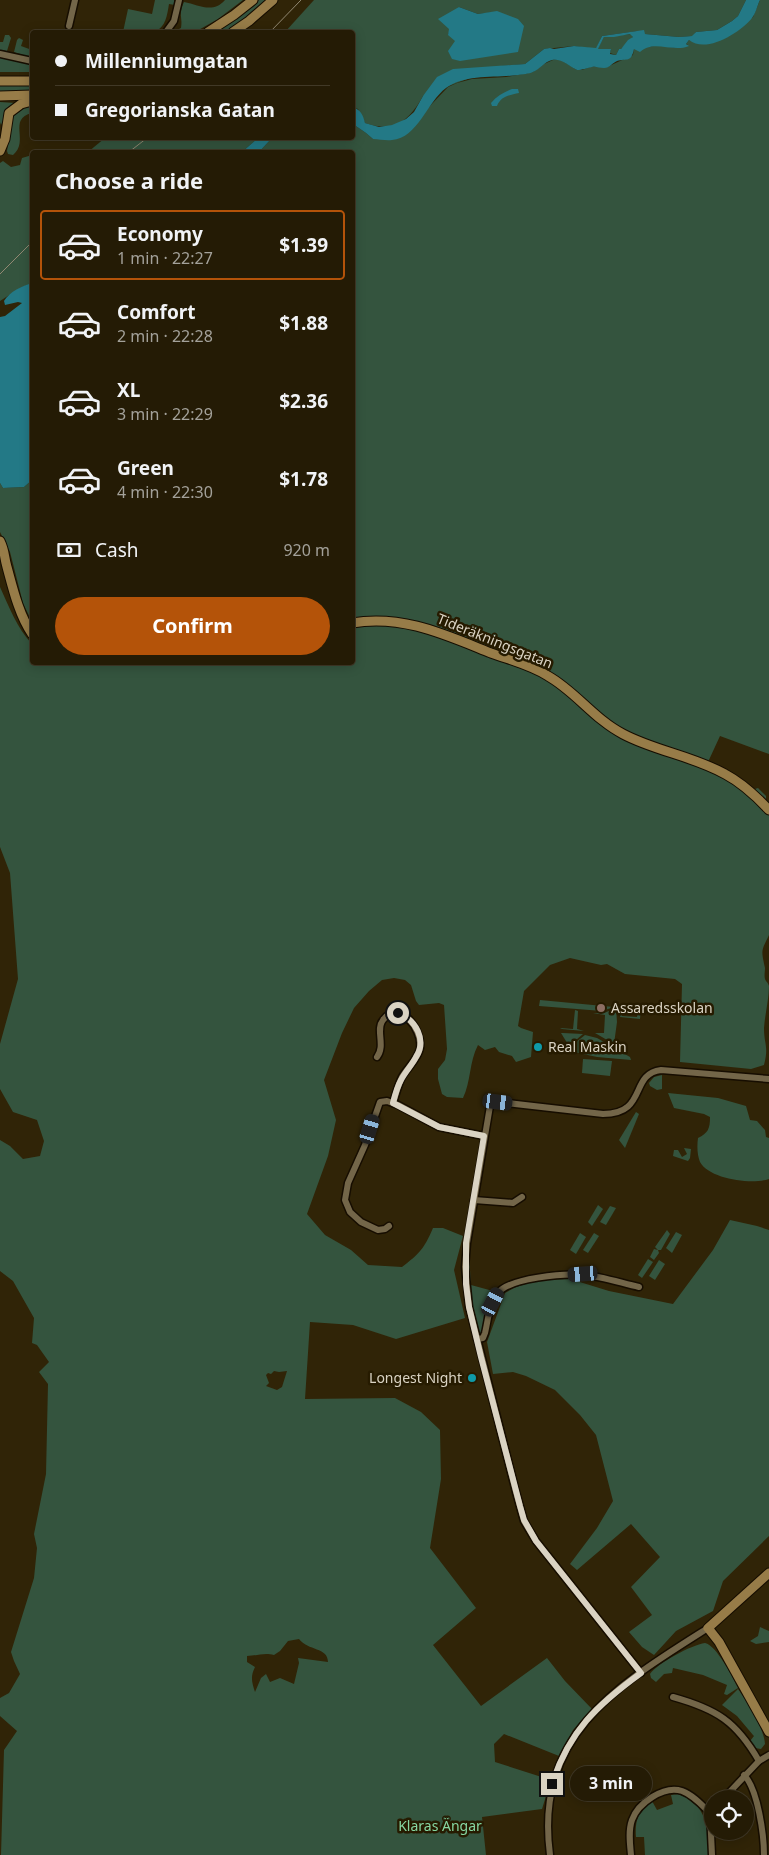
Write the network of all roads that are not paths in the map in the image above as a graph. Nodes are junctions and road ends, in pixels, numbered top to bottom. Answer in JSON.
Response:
{"nodes":[{"id":1,"x":75,"y":0,"type":"edge"},
{"id":2,"x":180,"y":0,"type":"edge"},
{"id":3,"x":252,"y":0,"type":"edge"},
{"id":4,"x":273,"y":0,"type":"edge"},
{"id":5,"x":68,"y":26,"type":"dead end"},
{"id":6,"x":167,"y":30,"type":"edge"},
{"id":7,"x":211,"y":30,"type":"edge"},
{"id":8,"x":236,"y":30,"type":"edge"},
{"id":9,"x":0,"y":54,"type":"edge"},
{"id":10,"x":30,"y":61,"type":"edge"},
{"id":11,"x":0,"y":81,"type":"edge"},
{"id":12,"x":30,"y":81,"type":"edge"},
{"id":13,"x":30,"y":95,"type":"edge"},
{"id":14,"x":0,"y":96,"type":"edge"},
{"id":15,"x":30,"y":102,"type":"edge"},
{"id":16,"x":0,"y":131,"type":"edge"},
{"id":17,"x":1,"y":148,"type":"edge"},
{"id":18,"x":0,"y":541,"type":"edge"},
{"id":19,"x":0,"y":555,"type":"edge"},
{"id":20,"x":6,"y":565,"type":"junction"},
{"id":21,"x":355,"y":623,"type":"edge"},
{"id":22,"x":30,"y":630,"type":"edge"},
{"id":23,"x":769,"y":810,"type":"edge"},
{"id":24,"x":377,"y":1057,"type":"dead end"},
{"id":25,"x":769,"y":1079,"type":"edge"},
{"id":26,"x":393,"y":1103,"type":"junction"},
{"id":27,"x":484,"y":1136,"type":"junction"},
{"id":28,"x":522,"y":1197,"type":"dead end"},
{"id":29,"x":474,"y":1200,"type":"junction"},
{"id":30,"x":389,"y":1226,"type":"dead end"},
{"id":31,"x":639,"y":1287,"type":"dead end"},
{"id":32,"x":477,"y":1339,"type":"junction"},
{"id":33,"x":769,"y":1573,"type":"edge"},
{"id":34,"x":708,"y":1628,"type":"junction"},
{"id":35,"x":641,"y":1673,"type":"junction"},
{"id":36,"x":673,"y":1697,"type":"dead end"},
{"id":37,"x":769,"y":1732,"type":"edge"},
{"id":38,"x":769,"y":1755,"type":"edge"},
{"id":39,"x":759,"y":1760,"type":"junction"},
{"id":40,"x":744,"y":1775,"type":"junction"},
{"id":41,"x":731,"y":1790,"type":"edge"},
{"id":42,"x":704,"y":1807,"type":"edge"},
{"id":43,"x":712,"y":1840,"type":"edge"},
{"id":44,"x":550,"y":1855,"type":"edge"},
{"id":45,"x":631,"y":1855,"type":"edge"},
{"id":46,"x":712,"y":1855,"type":"edge"},
{"id":47,"x":764,"y":1855,"type":"edge"}],
"edges":[{"from":1,"to":5,"type":"street"},
{"from":2,"to":6,"type":"street"},
{"from":3,"to":7,"type":"street"},
{"from":4,"to":8,"type":"street"},
{"from":9,"to":10,"type":"street"},
{"from":11,"to":12,"type":"street"},
{"from":13,"to":14,"type":"street"},
{"from":15,"to":17,"type":"street"},
{"from":16,"to":17,"type":"street"},
{"from":18,"to":20,"type":"street"},
{"from":19,"to":20,"type":"street"},
{"from":20,"to":22,"type":"street"},
{"from":21,"to":23,"type":"street","name":"Tideräkningsgatan"},
{"from":24,"to":26,"type":"street"},
{"from":25,"to":27,"type":"street"},
{"from":26,"to":27,"type":"street"},
{"from":26,"to":30,"type":"street"},
{"from":27,"to":29,"type":"street"},
{"from":28,"to":29,"type":"street"},
{"from":29,"to":32,"type":"street"},
{"from":31,"to":32,"type":"street"},
{"from":32,"to":35,"type":"street"},
{"from":33,"to":34,"type":"street"},
{"from":34,"to":35,"type":"street"},
{"from":34,"to":37,"type":"street"},
{"from":35,"to":44,"type":"street"},
{"from":36,"to":39,"type":"street"},
{"from":38,"to":39,"type":"street"},
{"from":39,"to":40,"type":"street"},
{"from":40,"to":41,"type":"street"},
{"from":40,"to":47,"type":"street"},
{"from":42,"to":45,"type":"street"},
{"from":43,"to":46,"type":"street"}]}
